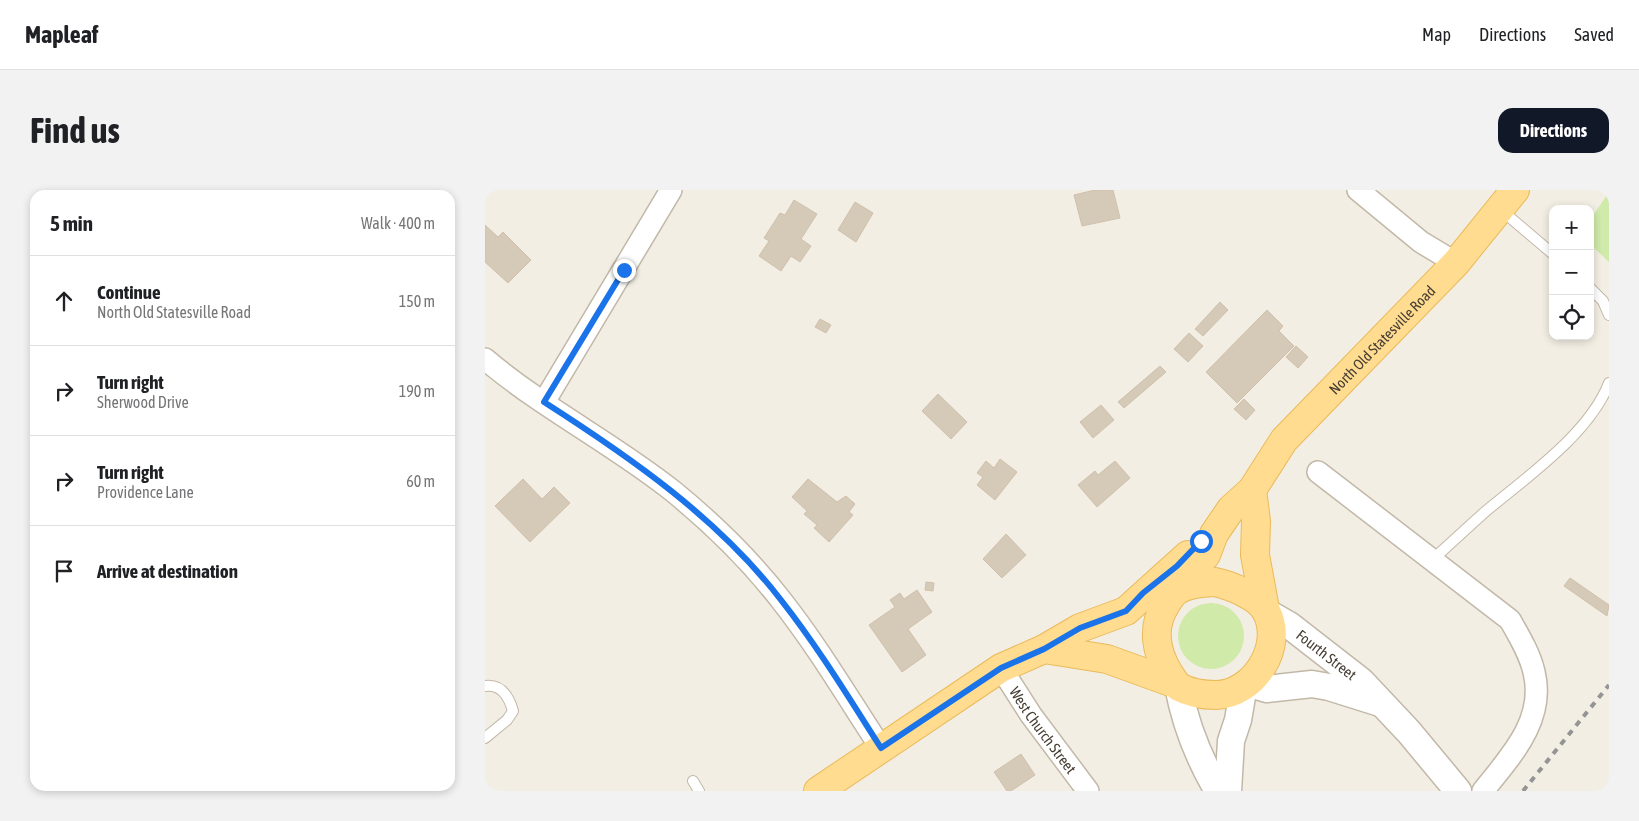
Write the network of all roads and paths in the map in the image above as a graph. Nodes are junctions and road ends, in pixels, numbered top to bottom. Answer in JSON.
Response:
{"nodes":[{"id":1,"x":671,"y":190,"type":"edge"},
{"id":2,"x":1358,"y":190,"type":"edge"},
{"id":3,"x":1508,"y":200,"type":"edge"},
{"id":4,"x":1550,"y":250,"type":"edge"},
{"id":5,"x":1456,"y":263,"type":"junction"},
{"id":6,"x":1594,"y":292,"type":"edge"},
{"id":7,"x":1609,"y":315,"type":"edge"},
{"id":8,"x":485,"y":359,"type":"edge"},
{"id":9,"x":1609,"y":382,"type":"edge"},
{"id":10,"x":544,"y":402,"type":"junction"},
{"id":11,"x":1318,"y":472,"type":"dead end"},
{"id":12,"x":1252,"y":490,"type":"junction"},
{"id":13,"x":1214,"y":534,"type":"junction"},
{"id":14,"x":1433,"y":560,"type":"junction"},
{"id":15,"x":1174,"y":594,"type":"junction"},
{"id":16,"x":1126,"y":611,"type":"junction"},
{"id":17,"x":1266,"y":611,"type":"junction"},
{"id":18,"x":1044,"y":649,"type":"junction"},
{"id":19,"x":1001,"y":668,"type":"junction"},
{"id":20,"x":1245,"y":684,"type":"junction"},
{"id":21,"x":1177,"y":685,"type":"junction"},
{"id":22,"x":485,"y":686,"type":"edge"},
{"id":23,"x":1381,"y":703,"type":"junction"},
{"id":24,"x":485,"y":738,"type":"edge"},
{"id":25,"x":881,"y":748,"type":"junction"},
{"id":26,"x":693,"y":781,"type":"dead end"},
{"id":27,"x":699,"y":791,"type":"edge"},
{"id":28,"x":818,"y":791,"type":"edge"},
{"id":29,"x":1087,"y":791,"type":"edge"},
{"id":30,"x":1219,"y":791,"type":"edge"},
{"id":31,"x":1228,"y":791,"type":"edge"},
{"id":32,"x":1458,"y":791,"type":"edge"},
{"id":33,"x":1483,"y":791,"type":"edge"}],
"edges":[{"from":1,"to":10,"type":"street"},
{"from":2,"to":5,"type":"street"},
{"from":3,"to":4,"type":"lane"},
{"from":3,"to":5,"type":"main road","name":"North Old Statesville Road"},
{"from":5,"to":12,"type":"main road","name":"North Old Statesville Road"},
{"from":6,"to":7,"type":"lane"},
{"from":8,"to":10,"type":"street"},
{"from":9,"to":14,"type":"lane"},
{"from":10,"to":25,"type":"street"},
{"from":11,"to":14,"type":"street"},
{"from":12,"to":13,"type":"main road","name":"North Old Statesville Road"},
{"from":12,"to":17,"type":"main road"},
{"from":13,"to":15,"type":"main road","name":"North Old Statesville Road"},
{"from":13,"to":16,"type":"main road","name":"North Old Statesville Road"},
{"from":14,"to":33,"type":"street"},
{"from":15,"to":16,"type":"main road","name":"North Old Statesville Road"},
{"from":15,"to":17,"type":"main road"},
{"from":15,"to":21,"type":"main road"},
{"from":16,"to":18,"type":"main road","name":"North Old Statesville Road"},
{"from":17,"to":20,"type":"main road"},
{"from":17,"to":23,"type":"street","name":"Fourth Street"},
{"from":18,"to":19,"type":"main road","name":"North Old Statesville Road"},
{"from":18,"to":21,"type":"main road"},
{"from":19,"to":25,"type":"main road","name":"North Old Statesville Road"},
{"from":19,"to":29,"type":"street","name":"West Church Street"},
{"from":20,"to":21,"type":"main road"},
{"from":20,"to":23,"type":"street","name":"Fourth Street"},
{"from":20,"to":31,"type":"street"},
{"from":21,"to":30,"type":"street"},
{"from":22,"to":24,"type":"lane"},
{"from":23,"to":32,"type":"street","name":"Fourth Street"},
{"from":25,"to":28,"type":"main road","name":"North Old Statesville Road"},
{"from":26,"to":27,"type":"lane"}]}
